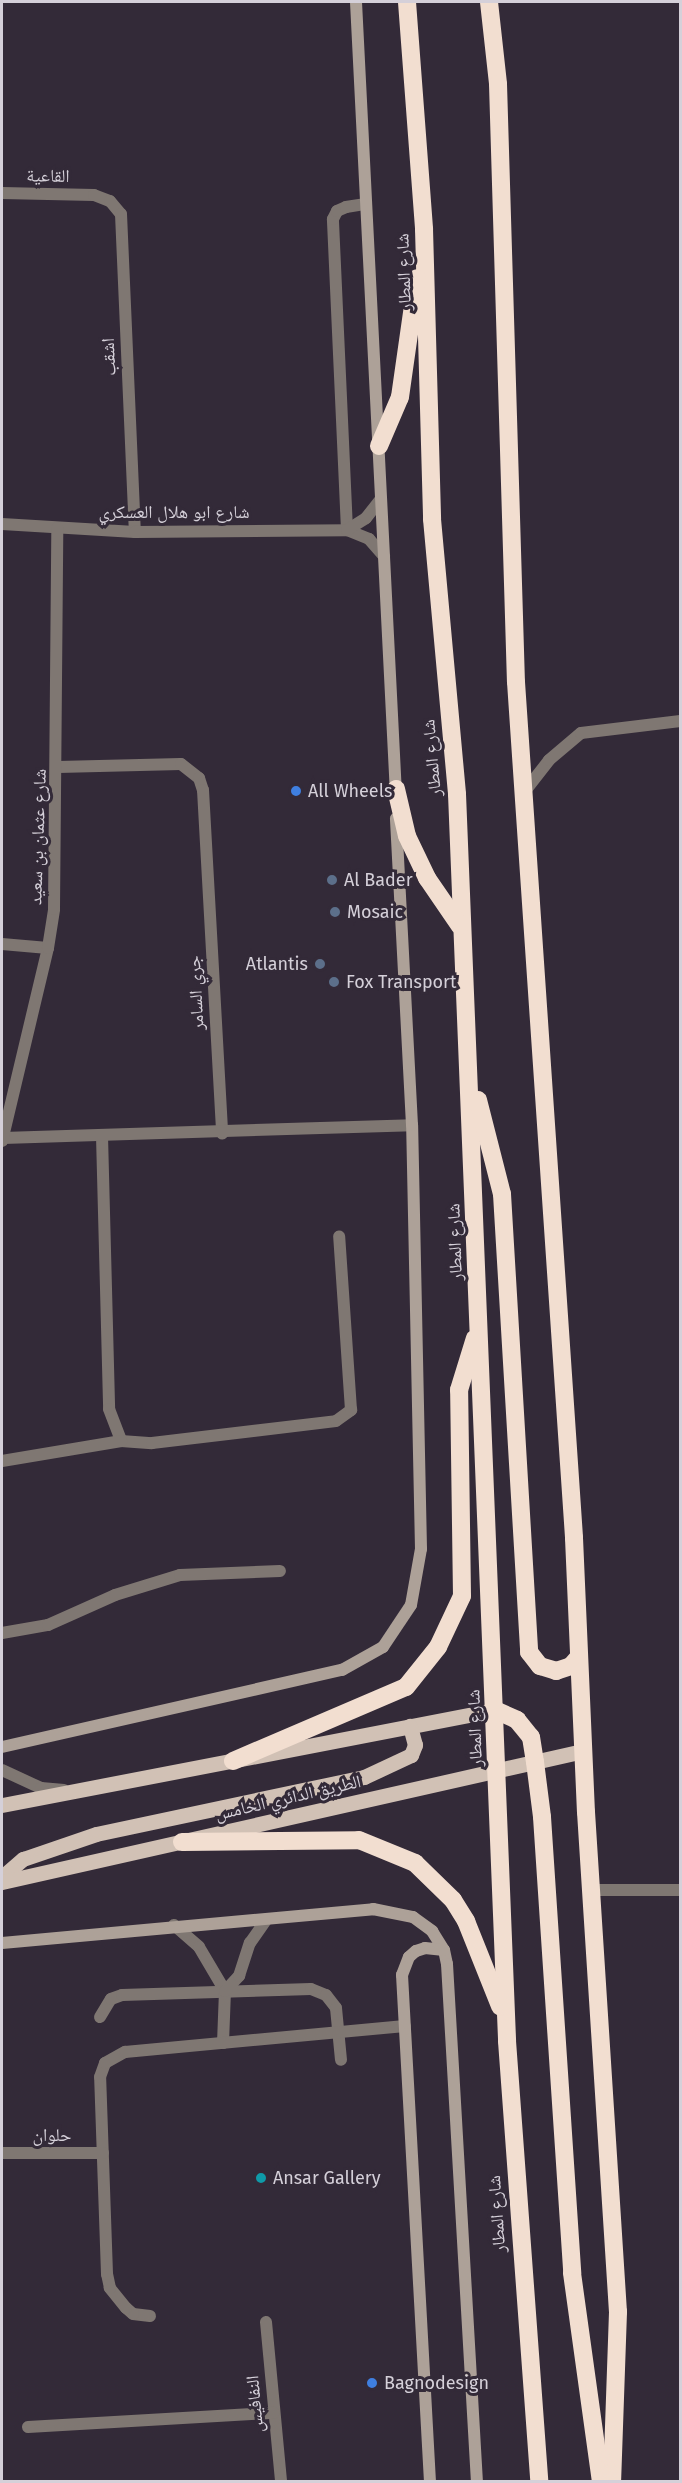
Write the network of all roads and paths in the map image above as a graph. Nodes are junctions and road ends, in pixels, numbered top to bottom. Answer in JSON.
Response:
{"nodes":[{"id":1,"x":356,"y":2,"type":"edge"},
{"id":2,"x":407,"y":2,"type":"edge"},
{"id":3,"x":489,"y":2,"type":"edge"},
{"id":4,"x":2,"y":193,"type":"edge"},
{"id":5,"x":94,"y":195,"type":"joint"},
{"id":6,"x":366,"y":204,"type":"junction"},
{"id":7,"x":424,"y":229,"type":"junction"},
{"id":8,"x":379,"y":446,"type":"junction"},
{"id":9,"x":381,"y":499,"type":"junction"},
{"id":10,"x":2,"y":524,"type":"edge"},
{"id":11,"x":57,"y":528,"type":"junction"},
{"id":12,"x":347,"y":530,"type":"junction"},
{"id":13,"x":135,"y":532,"type":"junction"},
{"id":14,"x":384,"y":556,"type":"junction"},
{"id":15,"x":681,"y":721,"type":"edge"},
{"id":16,"x":58,"y":767,"type":"junction"},
{"id":17,"x":396,"y":789,"type":"junction"},
{"id":18,"x":525,"y":791,"type":"junction"},
{"id":19,"x":460,"y":926,"type":"junction"},
{"id":20,"x":2,"y":944,"type":"edge"},
{"id":21,"x":48,"y":948,"type":"junction"},
{"id":22,"x":469,"y":1063,"type":"junction"},
{"id":23,"x":412,"y":1125,"type":"junction"},
{"id":24,"x":222,"y":1134,"type":"junction"},
{"id":25,"x":102,"y":1136,"type":"junction"},
{"id":26,"x":2,"y":1140,"type":"edge"},
{"id":27,"x":339,"y":1236,"type":"dead end"},
{"id":28,"x":479,"y":1325,"type":"junction"},
{"id":29,"x":121,"y":1441,"type":"junction"},
{"id":30,"x":2,"y":1461,"type":"edge"},
{"id":31,"x":280,"y":1571,"type":"dead end"},
{"id":32,"x":2,"y":1633,"type":"edge"},
{"id":33,"x":579,"y":1658,"type":"junction"},
{"id":34,"x":495,"y":1710,"type":"junction"},
{"id":35,"x":410,"y":1726,"type":"junction"},
{"id":36,"x":2,"y":1747,"type":"edge"},
{"id":37,"x":583,"y":1750,"type":"junction"},
{"id":38,"x":233,"y":1761,"type":"junction"},
{"id":39,"x":535,"y":1762,"type":"junction"},
{"id":40,"x":2,"y":1770,"type":"edge"},
{"id":41,"x":498,"y":1771,"type":"junction"},
{"id":42,"x":65,"y":1791,"type":"junction"},
{"id":43,"x":2,"y":1805,"type":"edge"},
{"id":44,"x":182,"y":1842,"type":"junction"},
{"id":45,"x":2,"y":1880,"type":"edge"},
{"id":46,"x":590,"y":1890,"type":"junction"},
{"id":47,"x":681,"y":1890,"type":"edge"},
{"id":48,"x":266,"y":1920,"type":"junction"},
{"id":49,"x":174,"y":1925,"type":"junction"},
{"id":50,"x":2,"y":1943,"type":"edge"},
{"id":51,"x":444,"y":1950,"type":"junction"},
{"id":52,"x":225,"y":1991,"type":"junction"},
{"id":53,"x":100,"y":2017,"type":"dead end"},
{"id":54,"x":405,"y":2026,"type":"junction"},
{"id":55,"x":339,"y":2032,"type":"junction"},
{"id":56,"x":507,"y":2041,"type":"junction"},
{"id":57,"x":223,"y":2043,"type":"junction"},
{"id":58,"x":341,"y":2060,"type":"dead end"},
{"id":59,"x":2,"y":2153,"type":"edge"},
{"id":60,"x":103,"y":2153,"type":"junction"},
{"id":61,"x":150,"y":2316,"type":"dead end"},
{"id":62,"x":266,"y":2322,"type":"dead end"},
{"id":63,"x":274,"y":2413,"type":"junction"},
{"id":64,"x":28,"y":2427,"type":"dead end"},
{"id":65,"x":281,"y":2481,"type":"edge"},
{"id":66,"x":430,"y":2481,"type":"edge"},
{"id":67,"x":477,"y":2481,"type":"edge"},
{"id":68,"x":539,"y":2481,"type":"edge"},
{"id":69,"x":601,"y":2481,"type":"edge"},
{"id":70,"x":612,"y":2481,"type":"edge"}],
"edges":[{"from":1,"to":6,"type":"street","name":"شارع المطار"},
{"from":2,"to":7,"type":"highway","name":"شارع المطار"},
{"from":3,"to":18,"type":"highway"},
{"from":4,"to":5,"type":"street","name":"القاعية"},
{"from":5,"to":13,"type":"street","name":"اشقب"},
{"from":6,"to":8,"type":"street","name":"شارع المطار"},
{"from":6,"to":12,"type":"street"},
{"from":7,"to":8,"type":"highway"},
{"from":7,"to":19,"type":"highway","name":"شارع المطار"},
{"from":8,"to":9,"type":"street","name":"شارع المطار"},
{"from":9,"to":12,"type":"street"},
{"from":9,"to":14,"type":"street","name":"شارع المطار"},
{"from":10,"to":11,"type":"street","name":"شارع ابو هلال العسكري"},
{"from":11,"to":13,"type":"street","name":"شارع ابو هلال العسكري"},
{"from":11,"to":16,"type":"street","name":"شارع عثمان بن سعيد"},
{"from":12,"to":13,"type":"street","name":"شارع ابو هلال العسكري"},
{"from":12,"to":14,"type":"street","name":"شارع ابو هلال العسكري"},
{"from":14,"to":17,"type":"street","name":"شارع المطار"},
{"from":15,"to":18,"type":"street"},
{"from":16,"to":21,"type":"street","name":"شارع عثمان بن سعيد"},
{"from":16,"to":24,"type":"street","name":"جري السامر"},
{"from":17,"to":19,"type":"highway"},
{"from":17,"to":23,"type":"street","name":"شارع المطار"},
{"from":18,"to":33,"type":"highway"},
{"from":19,"to":22,"type":"highway","name":"شارع المطار"},
{"from":20,"to":21,"type":"street"},
{"from":21,"to":26,"type":"street","name":"شارع عثمان بن سعيد"},
{"from":22,"to":28,"type":"highway","name":"شارع المطار"},
{"from":22,"to":33,"type":"highway"},
{"from":23,"to":24,"type":"street"},
{"from":23,"to":36,"type":"street","name":"شارع المطار"},
{"from":24,"to":25,"type":"street"},
{"from":25,"to":26,"type":"street"},
{"from":25,"to":29,"type":"street"},
{"from":27,"to":29,"type":"street"},
{"from":28,"to":34,"type":"highway","name":"شارع المطار"},
{"from":28,"to":38,"type":"highway"},
{"from":29,"to":30,"type":"street"},
{"from":31,"to":32,"type":"street"},
{"from":33,"to":37,"type":"highway"},
{"from":34,"to":35,"type":"main road"},
{"from":34,"to":39,"type":"highway"},
{"from":34,"to":41,"type":"highway","name":"شارع المطار"},
{"from":35,"to":38,"type":"main road"},
{"from":35,"to":45,"type":"main road"},
{"from":37,"to":39,"type":"main road","name":"الطريق الدائري الخامس"},
{"from":37,"to":46,"type":"highway"},
{"from":38,"to":42,"type":"main road"},
{"from":39,"to":41,"type":"main road","name":"الطريق الدائري الخامس"},
{"from":39,"to":69,"type":"highway"},
{"from":40,"to":42,"type":"street"},
{"from":41,"to":44,"type":"main road","name":"الطريق الدائري الخامس"},
{"from":41,"to":56,"type":"highway","name":"شارع المطار"},
{"from":42,"to":43,"type":"main road"},
{"from":44,"to":45,"type":"main road","name":"الطريق الدائري الخامس"},
{"from":44,"to":56,"type":"highway"},
{"from":46,"to":47,"type":"street"},
{"from":46,"to":70,"type":"highway"},
{"from":48,"to":49,"type":"street"},
{"from":48,"to":51,"type":"street"},
{"from":48,"to":52,"type":"street"},
{"from":49,"to":50,"type":"street"},
{"from":49,"to":52,"type":"street"},
{"from":51,"to":54,"type":"street"},
{"from":51,"to":67,"type":"street","name":"شارع المطار"},
{"from":52,"to":53,"type":"street"},
{"from":52,"to":55,"type":"street"},
{"from":52,"to":57,"type":"street"},
{"from":54,"to":55,"type":"street"},
{"from":54,"to":66,"type":"street"},
{"from":55,"to":57,"type":"street"},
{"from":55,"to":58,"type":"street"},
{"from":56,"to":68,"type":"highway","name":"شارع المطار"},
{"from":57,"to":60,"type":"street"},
{"from":59,"to":60,"type":"street","name":"حلوان"},
{"from":60,"to":61,"type":"street"},
{"from":62,"to":63,"type":"street","name":"النفافيس"},
{"from":63,"to":64,"type":"street"},
{"from":63,"to":65,"type":"street","name":"النفافيس"}]}
